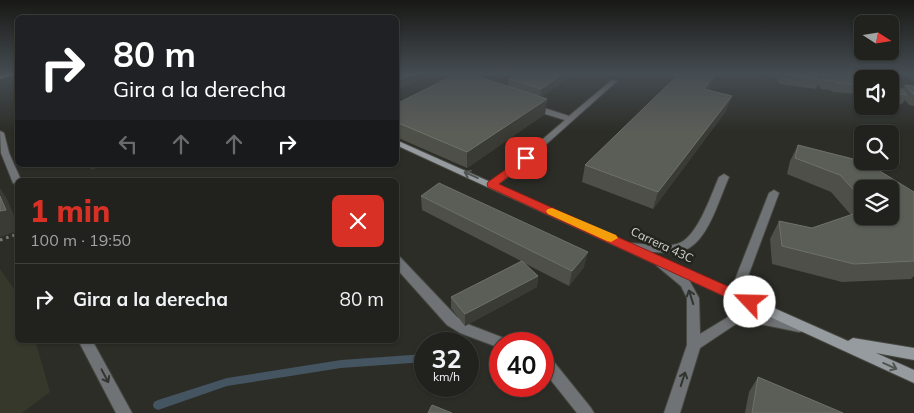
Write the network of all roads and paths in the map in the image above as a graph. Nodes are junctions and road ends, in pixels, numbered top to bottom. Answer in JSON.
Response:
{"nodes":[{"id":1,"x":600,"y":93,"type":"edge"},
{"id":2,"x":523,"y":104,"type":"edge"},
{"id":3,"x":570,"y":119,"type":"junction"},
{"id":4,"x":0,"y":133,"type":"edge"},
{"id":5,"x":399,"y":143,"type":"edge"},
{"id":6,"x":724,"y":177,"type":"dead end"},
{"id":7,"x":16,"y":178,"type":"edge"},
{"id":8,"x":492,"y":184,"type":"junction"},
{"id":9,"x":774,"y":193,"type":"dead end"},
{"id":10,"x":15,"y":235,"type":"edge"},
{"id":11,"x":0,"y":240,"type":"edge"},
{"id":12,"x":630,"y":247,"type":"junction"},
{"id":13,"x":658,"y":261,"type":"junction"},
{"id":14,"x":399,"y":263,"type":"edge"},
{"id":15,"x":735,"y":295,"type":"junction"},
{"id":16,"x":808,"y":329,"type":"junction"},
{"id":17,"x":489,"y":338,"type":"edge"},
{"id":18,"x":835,"y":340,"type":"junction"},
{"id":19,"x":88,"y":343,"type":"edge"},
{"id":20,"x":694,"y":345,"type":"junction"},
{"id":21,"x":914,"y":354,"type":"edge"},
{"id":22,"x":554,"y":372,"type":"edge"},
{"id":23,"x":914,"y":376,"type":"edge"},
{"id":24,"x":124,"y":413,"type":"edge"},
{"id":25,"x":586,"y":413,"type":"edge"},
{"id":26,"x":672,"y":413,"type":"edge"}],
"edges":[{"from":1,"to":3,"type":"street"},
{"from":2,"to":3,"type":"street"},
{"from":3,"to":8,"type":"street"},
{"from":4,"to":7,"type":"street"},
{"from":8,"to":5,"type":"street","name":"Carrera 43C","one_way":true},
{"from":6,"to":12,"type":"street"},
{"from":8,"to":12,"type":"street","name":"Carrera 43C"},
{"from":9,"to":15,"type":"street"},
{"from":10,"to":11,"type":"path"},
{"from":12,"to":13,"type":"street","name":"Carrera 43C"},
{"from":13,"to":15,"type":"street","name":"Carrera 43C"},
{"from":20,"to":13,"type":"street","one_way":true},
{"from":14,"to":17,"type":"street"},
{"from":15,"to":16,"type":"street","name":"Carrera 43C"},
{"from":16,"to":18,"type":"street","name":"Carrera 43C"},
{"from":16,"to":20,"type":"street"},
{"from":18,"to":21,"type":"street"},
{"from":18,"to":23,"type":"street","name":"Carrera 43C","one_way":true},
{"from":19,"to":24,"type":"street","one_way":true},
{"from":26,"to":20,"type":"street","one_way":true},
{"from":22,"to":25,"type":"street"}]}
